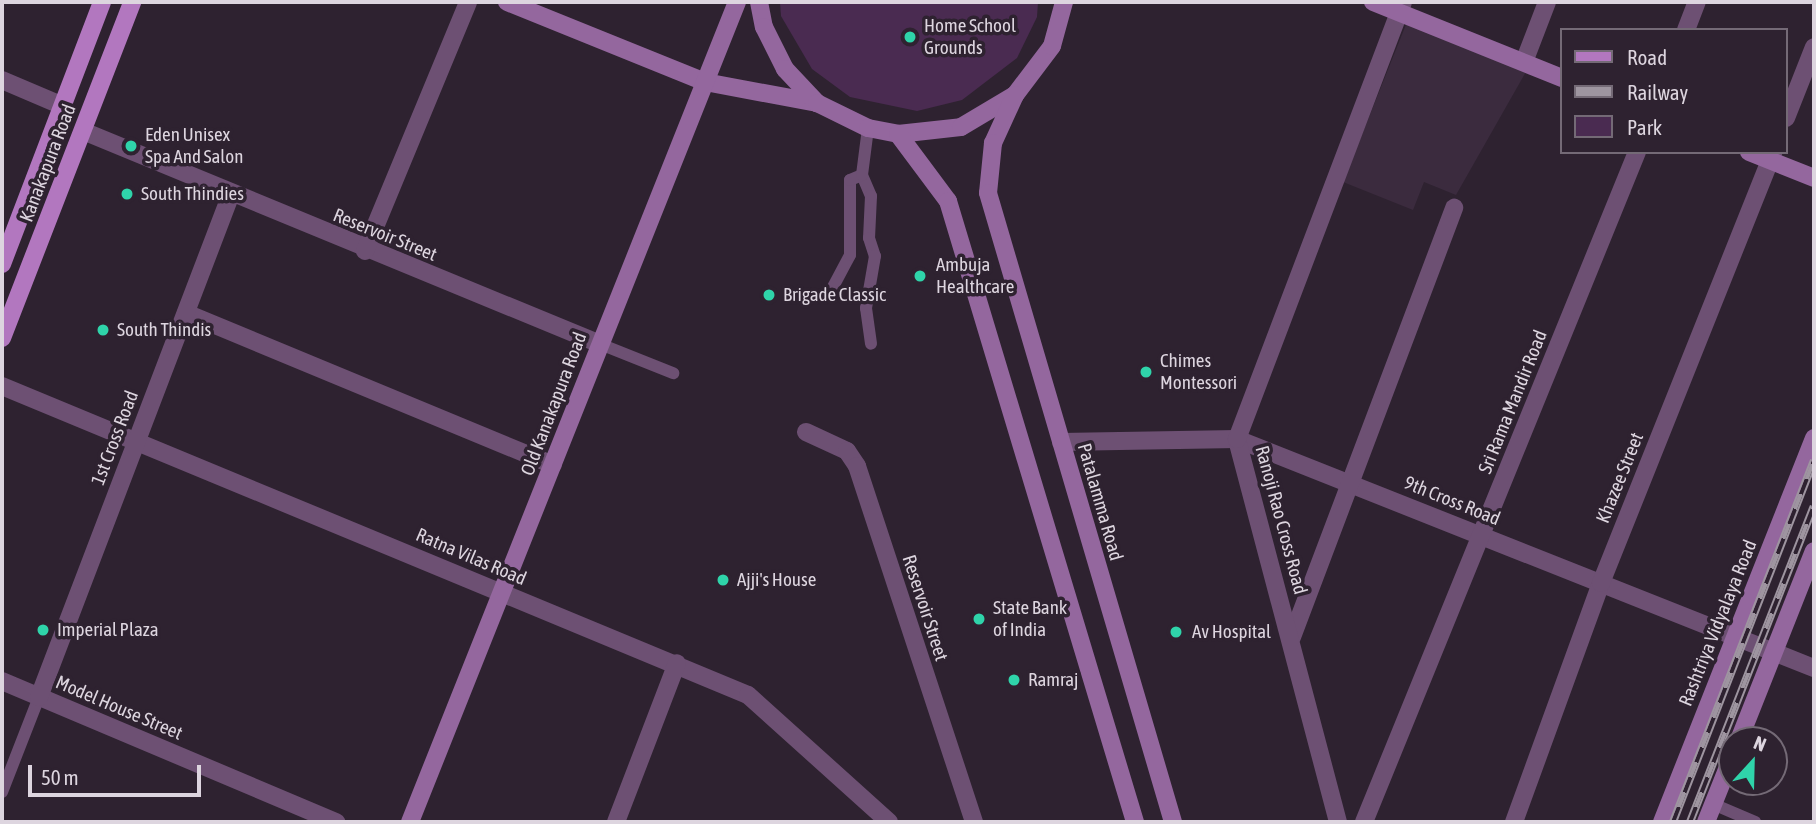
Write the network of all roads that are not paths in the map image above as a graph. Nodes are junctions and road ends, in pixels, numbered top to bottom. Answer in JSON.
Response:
{"nodes":[{"id":1,"x":102,"y":2,"type":"edge"},
{"id":2,"x":132,"y":2,"type":"edge"},
{"id":3,"x":468,"y":2,"type":"edge"},
{"id":4,"x":508,"y":2,"type":"edge"},
{"id":5,"x":737,"y":2,"type":"edge"},
{"id":6,"x":760,"y":2,"type":"edge"},
{"id":7,"x":1072,"y":2,"type":"edge"},
{"id":8,"x":1373,"y":2,"type":"edge"},
{"id":9,"x":1547,"y":2,"type":"edge"},
{"id":10,"x":1697,"y":2,"type":"edge"},
{"id":11,"x":1401,"y":7,"type":"edge"},
{"id":12,"x":1063,"y":10,"type":"edge"},
{"id":13,"x":1687,"y":28,"type":"edge"},
{"id":14,"x":1814,"y":47,"type":"edge"},
{"id":15,"x":1524,"y":62,"type":"junction"},
{"id":16,"x":1560,"y":77,"type":"edge"},
{"id":17,"x":2,"y":80,"type":"edge"},
{"id":18,"x":705,"y":82,"type":"junction"},
{"id":19,"x":1015,"y":95,"type":"junction"},
{"id":20,"x":817,"y":103,"type":"junction"},
{"id":21,"x":63,"y":106,"type":"junction"},
{"id":22,"x":1788,"y":113,"type":"edge"},
{"id":23,"x":868,"y":128,"type":"junction"},
{"id":24,"x":83,"y":131,"type":"junction"},
{"id":25,"x":898,"y":134,"type":"junction"},
{"id":26,"x":1636,"y":154,"type":"edge"},
{"id":27,"x":1771,"y":156,"type":"edge"},
{"id":28,"x":862,"y":175,"type":"junction"},
{"id":29,"x":1814,"y":178,"type":"edge"},
{"id":30,"x":231,"y":194,"type":"junction"},
{"id":31,"x":1454,"y":208,"type":"dead end"},
{"id":32,"x":7,"y":233,"type":"edge"},
{"id":33,"x":365,"y":251,"type":"junction"},
{"id":34,"x":2,"y":264,"type":"edge"},
{"id":35,"x":834,"y":287,"type":"dead end"},
{"id":36,"x":186,"y":313,"type":"junction"},
{"id":37,"x":2,"y":338,"type":"edge"},
{"id":38,"x":600,"y":344,"type":"junction"},
{"id":39,"x":871,"y":344,"type":"dead end"},
{"id":40,"x":673,"y":373,"type":"dead end"},
{"id":41,"x":2,"y":386,"type":"edge"},
{"id":42,"x":806,"y":432,"type":"dead end"},
{"id":43,"x":1814,"y":438,"type":"edge"},
{"id":44,"x":1237,"y":439,"type":"junction"},
{"id":45,"x":137,"y":440,"type":"junction"},
{"id":46,"x":1061,"y":442,"type":"junction"},
{"id":47,"x":553,"y":465,"type":"junction"},
{"id":48,"x":1353,"y":484,"type":"junction"},
{"id":49,"x":1482,"y":535,"type":"junction"},
{"id":50,"x":1814,"y":551,"type":"edge"},
{"id":51,"x":1601,"y":583,"type":"junction"},
{"id":52,"x":500,"y":592,"type":"junction"},
{"id":53,"x":1292,"y":637,"type":"junction"},
{"id":54,"x":1735,"y":637,"type":"junction"},
{"id":55,"x":1774,"y":652,"type":"junction"},
{"id":56,"x":677,"y":663,"type":"junction"},
{"id":57,"x":1814,"y":668,"type":"edge"},
{"id":58,"x":2,"y":681,"type":"edge"},
{"id":59,"x":39,"y":697,"type":"junction"},
{"id":60,"x":1745,"y":726,"type":"edge"},
{"id":61,"x":2,"y":792,"type":"edge"},
{"id":62,"x":1718,"y":792,"type":"edge"},
{"id":63,"x":1713,"y":804,"type":"junction"},
{"id":64,"x":336,"y":822,"type":"edge"},
{"id":65,"x":410,"y":822,"type":"edge"},
{"id":66,"x":615,"y":822,"type":"edge"},
{"id":67,"x":889,"y":822,"type":"edge"},
{"id":68,"x":974,"y":822,"type":"edge"},
{"id":69,"x":1135,"y":822,"type":"edge"},
{"id":70,"x":1172,"y":822,"type":"edge"},
{"id":71,"x":1338,"y":822,"type":"edge"},
{"id":72,"x":1364,"y":822,"type":"edge"},
{"id":73,"x":1514,"y":822,"type":"edge"},
{"id":74,"x":1662,"y":822,"type":"edge"},
{"id":75,"x":1706,"y":822,"type":"edge"},
{"id":76,"x":1755,"y":822,"type":"edge"}],
"edges":[{"from":1,"to":21,"type":"main road","name":"Kanakapura Road"},
{"from":2,"to":24,"type":"main road","name":"Kanakapura Road"},
{"from":3,"to":33,"type":"street"},
{"from":4,"to":18,"type":"main road"},
{"from":5,"to":18,"type":"main road","name":"Old Kanakapura Road"},
{"from":6,"to":20,"type":"main road"},
{"from":7,"to":12,"type":"main road"},
{"from":8,"to":11,"type":"main road"},
{"from":9,"to":15,"type":"street"},
{"from":10,"to":13,"type":"street"},
{"from":11,"to":15,"type":"main road"},
{"from":11,"to":44,"type":"street","name":"Ranoji Rao Cross Road"},
{"from":12,"to":19,"type":"main road"},
{"from":14,"to":22,"type":"street"},
{"from":15,"to":16,"type":"main road"},
{"from":17,"to":21,"type":"street"},
{"from":18,"to":20,"type":"main road"},
{"from":18,"to":38,"type":"main road","name":"Old Kanakapura Road"},
{"from":19,"to":25,"type":"main road"},
{"from":19,"to":46,"type":"main road","name":"Patalamma Road"},
{"from":20,"to":23,"type":"main road"},
{"from":21,"to":32,"type":"main road","name":"Kanakapura Road"},
{"from":23,"to":25,"type":"main road"},
{"from":23,"to":28,"type":"lane"},
{"from":24,"to":30,"type":"street","name":"Reservoir Street"},
{"from":24,"to":37,"type":"main road","name":"Kanakapura Road"},
{"from":25,"to":69,"type":"main road"},
{"from":26,"to":49,"type":"street","name":"Sri Rama Mandir Road"},
{"from":27,"to":29,"type":"main road"},
{"from":27,"to":51,"type":"street","name":"Khazee Street"},
{"from":28,"to":35,"type":"lane"},
{"from":28,"to":39,"type":"lane"},
{"from":30,"to":33,"type":"street","name":"Reservoir Street"},
{"from":30,"to":36,"type":"street","name":"1st Cross Road"},
{"from":31,"to":48,"type":"street"},
{"from":32,"to":34,"type":"main road","name":"Kanakapura Road"},
{"from":33,"to":38,"type":"street","name":"Reservoir Street"},
{"from":36,"to":45,"type":"street","name":"1st Cross Road"},
{"from":36,"to":47,"type":"street"},
{"from":38,"to":40,"type":"lane","name":"Reservoir Street"},
{"from":38,"to":47,"type":"main road","name":"Old Kanakapura Road"},
{"from":41,"to":45,"type":"street","name":"Ratna Vilas Road"},
{"from":42,"to":68,"type":"street","name":"Reservoir Street"},
{"from":43,"to":54,"type":"main road","name":"Rashtriya Vidyalaya Road"},
{"from":44,"to":46,"type":"street","name":"9th Cross Road"},
{"from":44,"to":48,"type":"street","name":"9th Cross Road"},
{"from":44,"to":53,"type":"street","name":"Ranoji Rao Cross Road"},
{"from":45,"to":52,"type":"street","name":"Ratna Vilas Road"},
{"from":45,"to":59,"type":"street","name":"1st Cross Road"},
{"from":46,"to":70,"type":"main road","name":"Patalamma Road"},
{"from":47,"to":52,"type":"main road","name":"Old Kanakapura Road"},
{"from":48,"to":49,"type":"street","name":"9th Cross Road"},
{"from":48,"to":53,"type":"street"},
{"from":49,"to":51,"type":"street","name":"9th Cross Road"},
{"from":49,"to":72,"type":"street","name":"Sri Rama Mandir Road"},
{"from":50,"to":55,"type":"main road"},
{"from":51,"to":54,"type":"street","name":"9th Cross Road"},
{"from":51,"to":73,"type":"street","name":"Khazee Street"},
{"from":52,"to":56,"type":"street","name":"Ratna Vilas Road"},
{"from":52,"to":65,"type":"main road","name":"Old Kanakapura Road"},
{"from":53,"to":71,"type":"street","name":"Ranoji Rao Cross Road"},
{"from":54,"to":55,"type":"street","name":"9th Cross Road"},
{"from":54,"to":74,"type":"main road","name":"Rashtriya Vidyalaya Road"},
{"from":55,"to":57,"type":"street","name":"9th Cross Road"},
{"from":55,"to":60,"type":"main road"},
{"from":56,"to":66,"type":"street"},
{"from":56,"to":67,"type":"street","name":"Ratna Vilas Road"},
{"from":58,"to":59,"type":"street","name":"Model House Street"},
{"from":59,"to":61,"type":"lane"},
{"from":59,"to":64,"type":"street","name":"Model House Street"},
{"from":62,"to":63,"type":"main road"},
{"from":63,"to":75,"type":"main road"},
{"from":63,"to":76,"type":"lane"}]}
